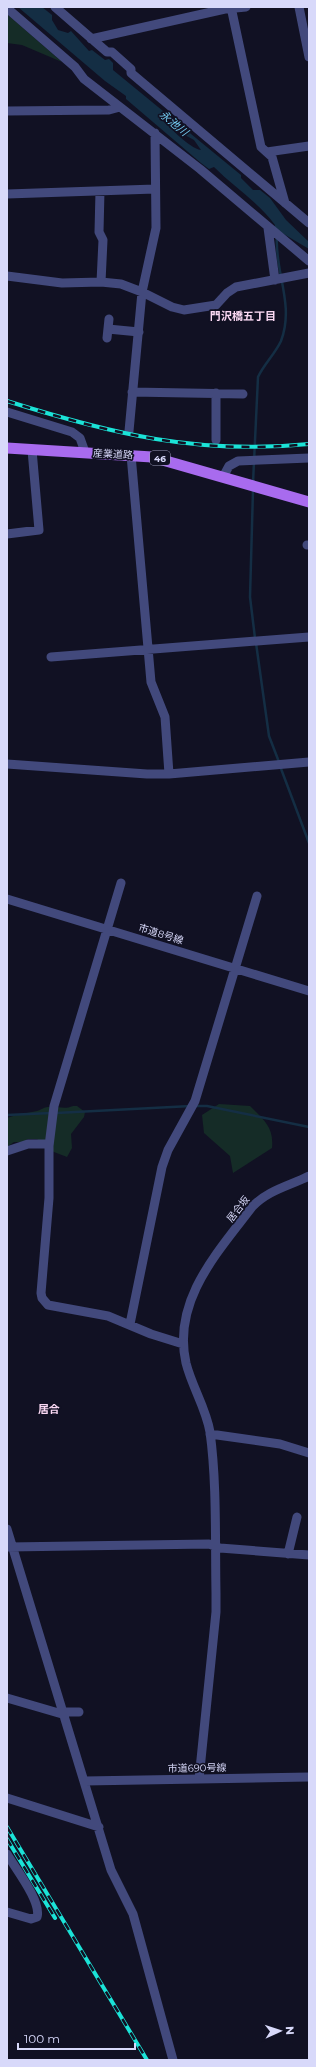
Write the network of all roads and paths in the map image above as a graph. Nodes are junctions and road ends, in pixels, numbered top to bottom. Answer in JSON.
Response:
{"nodes":[{"id":1,"x":55,"y":7,"type":"edge"},
{"id":2,"x":246,"y":7,"type":"edge"},
{"id":3,"x":299,"y":7,"type":"edge"},
{"id":4,"x":10,"y":8,"type":"edge"},
{"id":5,"x":231,"y":8,"type":"edge"},
{"id":6,"x":305,"y":18,"type":"edge"},
{"id":7,"x":91,"y":39,"type":"junction"},
{"id":8,"x":309,"y":57,"type":"edge"},
{"id":9,"x":120,"y":107,"type":"junction"},
{"id":10,"x":7,"y":111,"type":"edge"},
{"id":11,"x":155,"y":133,"type":"junction"},
{"id":12,"x":309,"y":146,"type":"edge"},
{"id":13,"x":267,"y":152,"type":"junction"},
{"id":14,"x":155,"y":189,"type":"junction"},
{"id":15,"x":100,"y":191,"type":"junction"},
{"id":16,"x":7,"y":194,"type":"edge"},
{"id":17,"x":285,"y":203,"type":"junction"},
{"id":18,"x":309,"y":223,"type":"edge"},
{"id":19,"x":271,"y":230,"type":"junction"},
{"id":20,"x":309,"y":261,"type":"edge"},
{"id":21,"x":309,"y":273,"type":"edge"},
{"id":22,"x":7,"y":276,"type":"edge"},
{"id":23,"x":280,"y":280,"type":"junction"},
{"id":24,"x":101,"y":282,"type":"junction"},
{"id":25,"x":142,"y":292,"type":"junction"},
{"id":26,"x":109,"y":319,"type":"dead end"},
{"id":27,"x":139,"y":332,"type":"junction"},
{"id":28,"x":132,"y":392,"type":"junction"},
{"id":29,"x":216,"y":393,"type":"junction"},
{"id":30,"x":243,"y":394,"type":"dead end"},
{"id":31,"x":7,"y":412,"type":"edge"},
{"id":32,"x":128,"y":431,"type":"dead end"},
{"id":33,"x":216,"y":440,"type":"dead end"},
{"id":34,"x":7,"y":448,"type":"edge"},
{"id":35,"x":32,"y":450,"type":"junction"},
{"id":36,"x":85,"y":452,"type":"junction"},
{"id":37,"x":131,"y":455,"type":"junction"},
{"id":38,"x":309,"y":458,"type":"edge"},
{"id":39,"x":223,"y":477,"type":"junction"},
{"id":40,"x":309,"y":502,"type":"edge"},
{"id":41,"x":7,"y":534,"type":"edge"},
{"id":42,"x":309,"y":636,"type":"edge"},
{"id":43,"x":148,"y":650,"type":"junction"},
{"id":44,"x":51,"y":657,"type":"dead end"},
{"id":45,"x":309,"y":762,"type":"edge"},
{"id":46,"x":7,"y":764,"type":"edge"},
{"id":47,"x":170,"y":774,"type":"junction"},
{"id":48,"x":121,"y":883,"type":"dead end"},
{"id":49,"x":257,"y":896,"type":"dead end"},
{"id":50,"x":7,"y":899,"type":"edge"},
{"id":51,"x":108,"y":930,"type":"junction"},
{"id":52,"x":236,"y":968,"type":"junction"},
{"id":53,"x":309,"y":991,"type":"edge"},
{"id":54,"x":49,"y":1144,"type":"junction"},
{"id":55,"x":7,"y":1151,"type":"edge"},
{"id":56,"x":309,"y":1176,"type":"edge"},
{"id":57,"x":130,"y":1324,"type":"junction"},
{"id":58,"x":183,"y":1344,"type":"junction"},
{"id":59,"x":210,"y":1434,"type":"junction"},
{"id":60,"x":309,"y":1453,"type":"edge"},
{"id":61,"x":297,"y":1517,"type":"dead end"},
{"id":62,"x":7,"y":1530,"type":"edge"},
{"id":63,"x":214,"y":1546,"type":"junction"},
{"id":64,"x":10,"y":1547,"type":"edge"},
{"id":65,"x":288,"y":1554,"type":"junction"},
{"id":66,"x":309,"y":1555,"type":"edge"},
{"id":67,"x":7,"y":1698,"type":"edge"},
{"id":68,"x":79,"y":1712,"type":"dead end"},
{"id":69,"x":62,"y":1713,"type":"junction"},
{"id":70,"x":309,"y":1777,"type":"edge"},
{"id":71,"x":199,"y":1779,"type":"junction"},
{"id":72,"x":85,"y":1781,"type":"junction"},
{"id":73,"x":7,"y":1798,"type":"edge"},
{"id":74,"x":99,"y":1827,"type":"junction"},
{"id":75,"x":7,"y":1854,"type":"edge"},
{"id":76,"x":7,"y":1912,"type":"edge"},
{"id":77,"x":173,"y":2060,"type":"edge"}],
"edges":[{"from":1,"to":7,"type":"street"},
{"from":2,"to":5,"type":"street"},
{"from":3,"to":6,"type":"street"},
{"from":4,"to":9,"type":"street"},
{"from":5,"to":7,"type":"street"},
{"from":5,"to":13,"type":"street"},
{"from":6,"to":8,"type":"street"},
{"from":7,"to":17,"type":"street"},
{"from":9,"to":10,"type":"street"},
{"from":9,"to":11,"type":"street"},
{"from":11,"to":14,"type":"street"},
{"from":11,"to":19,"type":"street"},
{"from":12,"to":13,"type":"street"},
{"from":13,"to":17,"type":"street"},
{"from":14,"to":15,"type":"street"},
{"from":14,"to":25,"type":"street"},
{"from":15,"to":16,"type":"street"},
{"from":15,"to":24,"type":"street"},
{"from":17,"to":18,"type":"street"},
{"from":19,"to":20,"type":"street"},
{"from":19,"to":23,"type":"street"},
{"from":21,"to":23,"type":"street"},
{"from":22,"to":24,"type":"street"},
{"from":23,"to":25,"type":"street"},
{"from":24,"to":25,"type":"street"},
{"from":25,"to":27,"type":"street"},
{"from":26,"to":27,"type":"street"},
{"from":27,"to":28,"type":"street"},
{"from":28,"to":29,"type":"street"},
{"from":28,"to":32,"type":"street"},
{"from":29,"to":30,"type":"street"},
{"from":29,"to":33,"type":"street"},
{"from":31,"to":36,"type":"street"},
{"from":34,"to":35,"type":"main road","name":"産業道路","number":"46"},
{"from":35,"to":36,"type":"main road","name":"産業道路","number":"46"},
{"from":35,"to":41,"type":"street"},
{"from":36,"to":37,"type":"main road","name":"産業道路","number":"46"},
{"from":37,"to":39,"type":"main road","name":"産業道路","number":"46"},
{"from":37,"to":43,"type":"street"},
{"from":38,"to":39,"type":"street"},
{"from":39,"to":40,"type":"main road","name":"産業道路","number":"46"},
{"from":42,"to":43,"type":"street"},
{"from":43,"to":44,"type":"street"},
{"from":43,"to":47,"type":"street"},
{"from":45,"to":47,"type":"street"},
{"from":46,"to":47,"type":"street"},
{"from":48,"to":51,"type":"street"},
{"from":49,"to":52,"type":"street"},
{"from":50,"to":51,"type":"street","name":"市道8号線"},
{"from":51,"to":52,"type":"street","name":"市道8号線"},
{"from":51,"to":54,"type":"street"},
{"from":52,"to":53,"type":"street","name":"市道8号線"},
{"from":52,"to":57,"type":"street"},
{"from":54,"to":55,"type":"street"},
{"from":54,"to":57,"type":"street"},
{"from":56,"to":58,"type":"street","name":"居合坂"},
{"from":57,"to":58,"type":"street"},
{"from":58,"to":59,"type":"street"},
{"from":59,"to":60,"type":"street"},
{"from":59,"to":63,"type":"street"},
{"from":61,"to":65,"type":"street"},
{"from":62,"to":64,"type":"street"},
{"from":63,"to":64,"type":"street"},
{"from":63,"to":65,"type":"street"},
{"from":63,"to":71,"type":"street"},
{"from":64,"to":69,"type":"street"},
{"from":65,"to":66,"type":"street"},
{"from":67,"to":69,"type":"street"},
{"from":68,"to":69,"type":"street"},
{"from":69,"to":72,"type":"street"},
{"from":70,"to":71,"type":"street","name":"市道690号線"},
{"from":71,"to":72,"type":"street","name":"市道690号線"},
{"from":72,"to":74,"type":"street"},
{"from":73,"to":74,"type":"street"},
{"from":74,"to":77,"type":"street"},
{"from":75,"to":76,"type":"street"}]}
